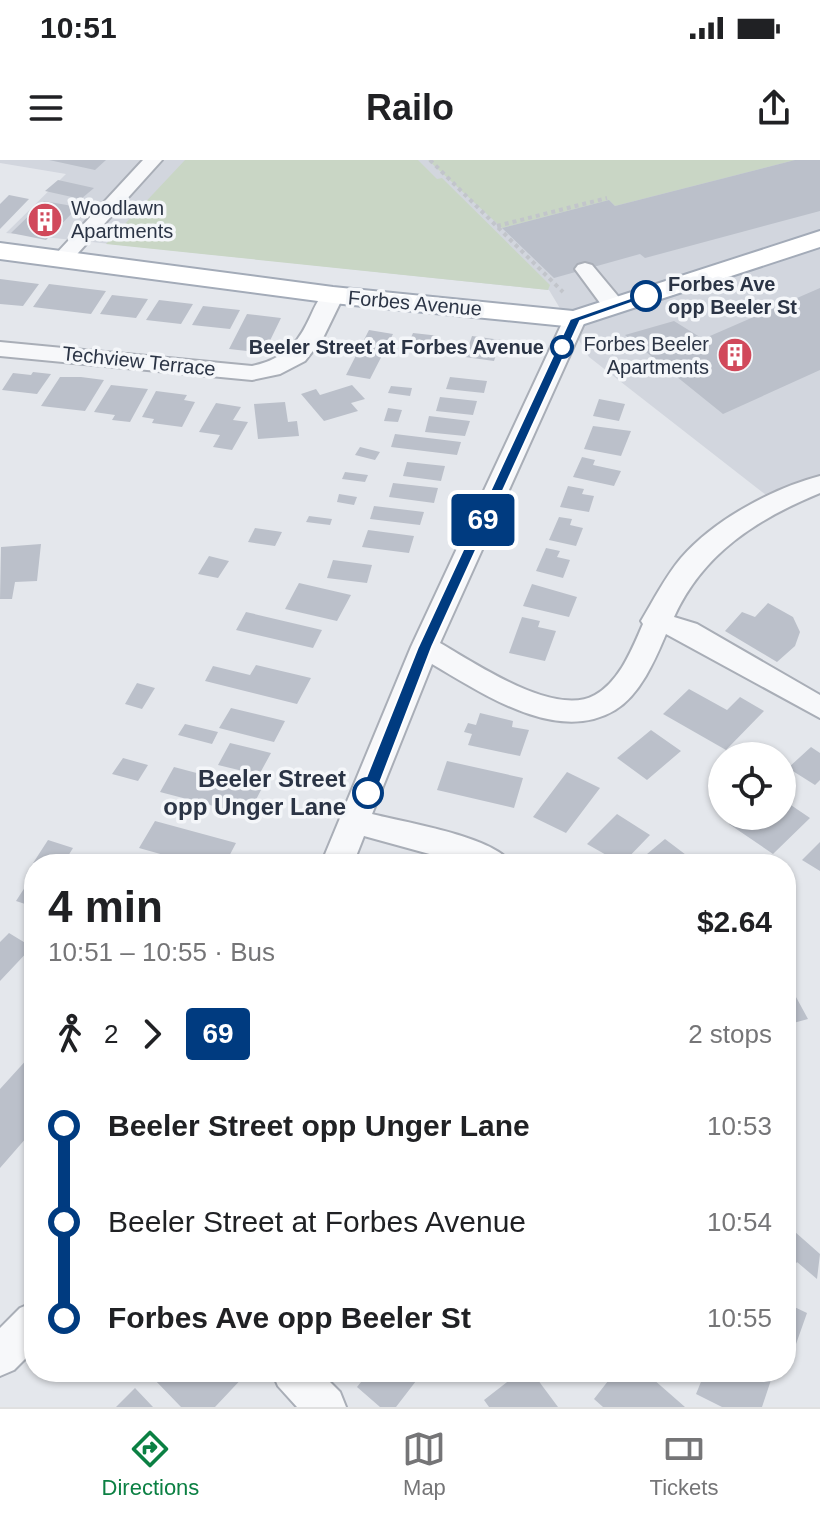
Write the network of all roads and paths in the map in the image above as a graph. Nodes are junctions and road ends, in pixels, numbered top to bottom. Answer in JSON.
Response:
{"nodes":[{"id":1,"x":153,"y":160,"type":"edge"},
{"id":2,"x":430,"y":160,"type":"edge"},
{"id":3,"x":607,"y":198,"type":"dead end"},
{"id":4,"x":497,"y":226,"type":"junction"},
{"id":5,"x":820,"y":239,"type":"edge"},
{"id":6,"x":0,"y":251,"type":"edge"},
{"id":7,"x":62,"y":259,"type":"junction"},
{"id":8,"x":585,"y":269,"type":"dead end"},
{"id":9,"x":563,"y":292,"type":"dead end"},
{"id":10,"x":333,"y":295,"type":"junction"},
{"id":11,"x":614,"y":306,"type":"junction"},
{"id":12,"x":575,"y":319,"type":"junction"},
{"id":13,"x":0,"y":349,"type":"edge"},
{"id":14,"x":820,"y":484,"type":"edge"},
{"id":15,"x":655,"y":621,"type":"junction"},
{"id":16,"x":425,"y":647,"type":"junction"},
{"id":17,"x":820,"y":708,"type":"edge"},
{"id":18,"x":356,"y":822,"type":"junction"},
{"id":19,"x":342,"y":854,"type":"edge"},
{"id":20,"x":475,"y":854,"type":"edge"},
{"id":21,"x":24,"y":1332,"type":"edge"},
{"id":22,"x":0,"y":1356,"type":"edge"},
{"id":23,"x":301,"y":1382,"type":"edge"},
{"id":24,"x":325,"y":1407,"type":"edge"}],
"edges":[{"from":1,"to":7,"type":"street"},
{"from":2,"to":4,"type":"path"},
{"from":3,"to":4,"type":"path"},
{"from":4,"to":9,"type":"path"},
{"from":5,"to":11,"type":"main road","name":"Forbes Avenue"},
{"from":6,"to":7,"type":"main road","name":"Forbes Avenue"},
{"from":7,"to":10,"type":"main road","name":"Forbes Avenue"},
{"from":8,"to":11,"type":"street"},
{"from":10,"to":12,"type":"main road","name":"Forbes Avenue"},
{"from":10,"to":13,"type":"street","name":"Techview Terrace"},
{"from":11,"to":12,"type":"main road","name":"Forbes Avenue"},
{"from":12,"to":16,"type":"street"},
{"from":14,"to":15,"type":"street"},
{"from":15,"to":16,"type":"street"},
{"from":15,"to":17,"type":"street"},
{"from":16,"to":18,"type":"street"},
{"from":18,"to":19,"type":"street"},
{"from":18,"to":20,"type":"street"},
{"from":21,"to":22,"type":"street"},
{"from":23,"to":24,"type":"street"}]}
